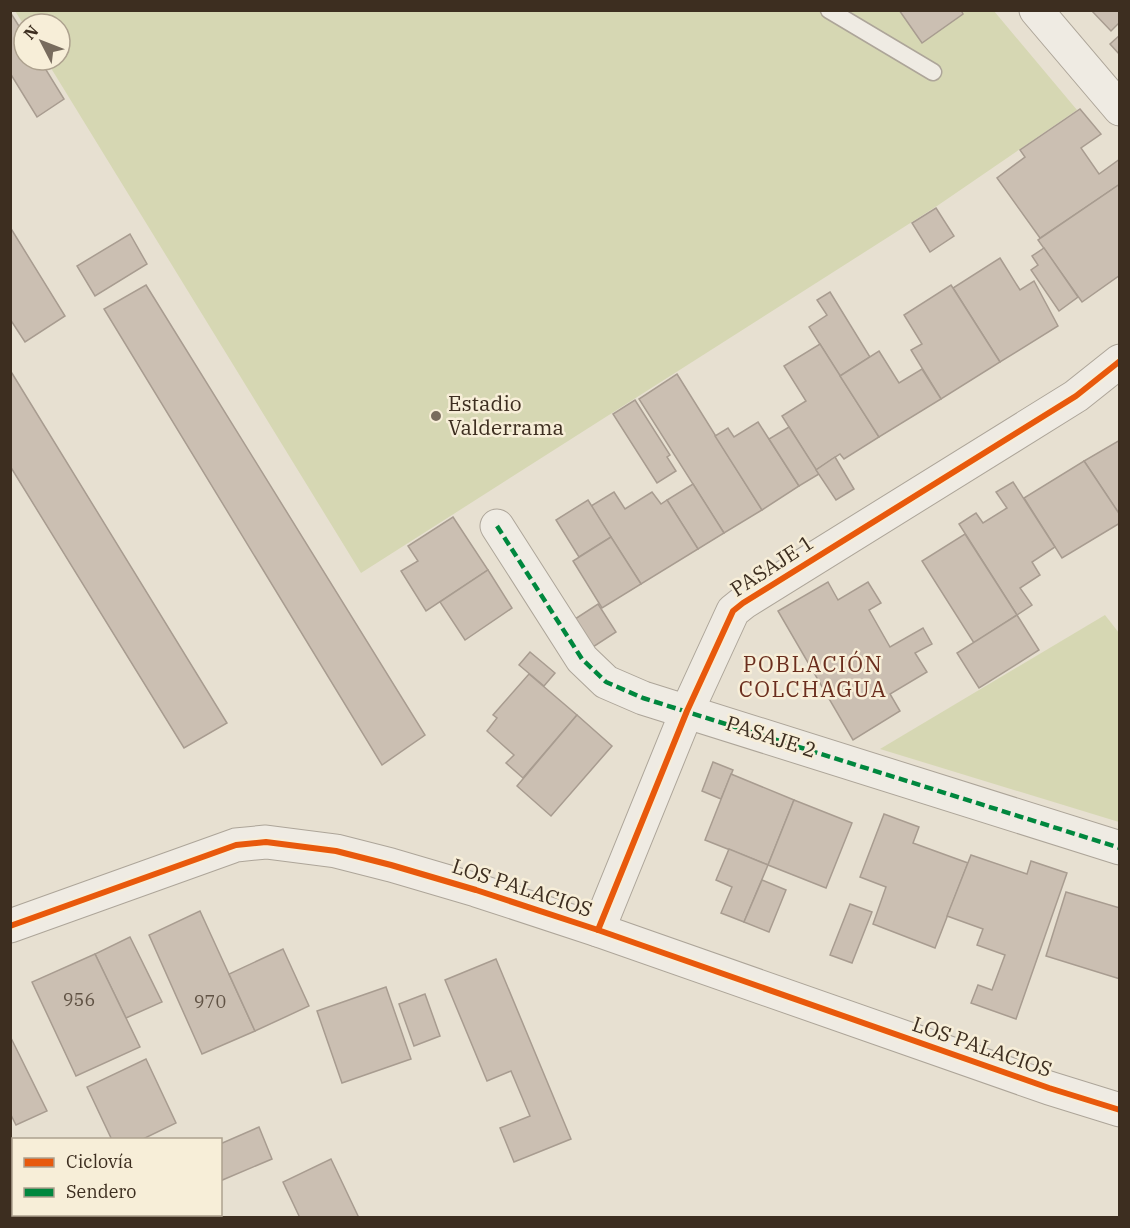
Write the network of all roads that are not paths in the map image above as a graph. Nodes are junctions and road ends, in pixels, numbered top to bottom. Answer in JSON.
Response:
{"nodes":[{"id":1,"x":830,"y":10,"type":"edge"},
{"id":2,"x":1036,"y":10,"type":"edge"},
{"id":3,"x":933,"y":72,"type":"dead end"},
{"id":4,"x":1119,"y":109,"type":"edge"},
{"id":5,"x":1119,"y":361,"type":"edge"},
{"id":6,"x":497,"y":526,"type":"dead end"},
{"id":7,"x":687,"y":711,"type":"junction"},
{"id":8,"x":1119,"y":848,"type":"edge"},
{"id":9,"x":10,"y":926,"type":"edge"},
{"id":10,"x":598,"y":930,"type":"junction"},
{"id":11,"x":1119,"y":1110,"type":"edge"}],
"edges":[{"from":1,"to":3,"type":"lane"},
{"from":2,"to":4,"type":"street"},
{"from":5,"to":7,"type":"street","name":"PASAJE 1"},
{"from":6,"to":7,"type":"street","name":"PASAJE 2"},
{"from":7,"to":8,"type":"street","name":"PASAJE 2"},
{"from":7,"to":10,"type":"street","name":"PASAJE 1"},
{"from":9,"to":10,"type":"street","name":"LOS PALACIOS"},
{"from":10,"to":11,"type":"street","name":"LOS PALACIOS"}]}
